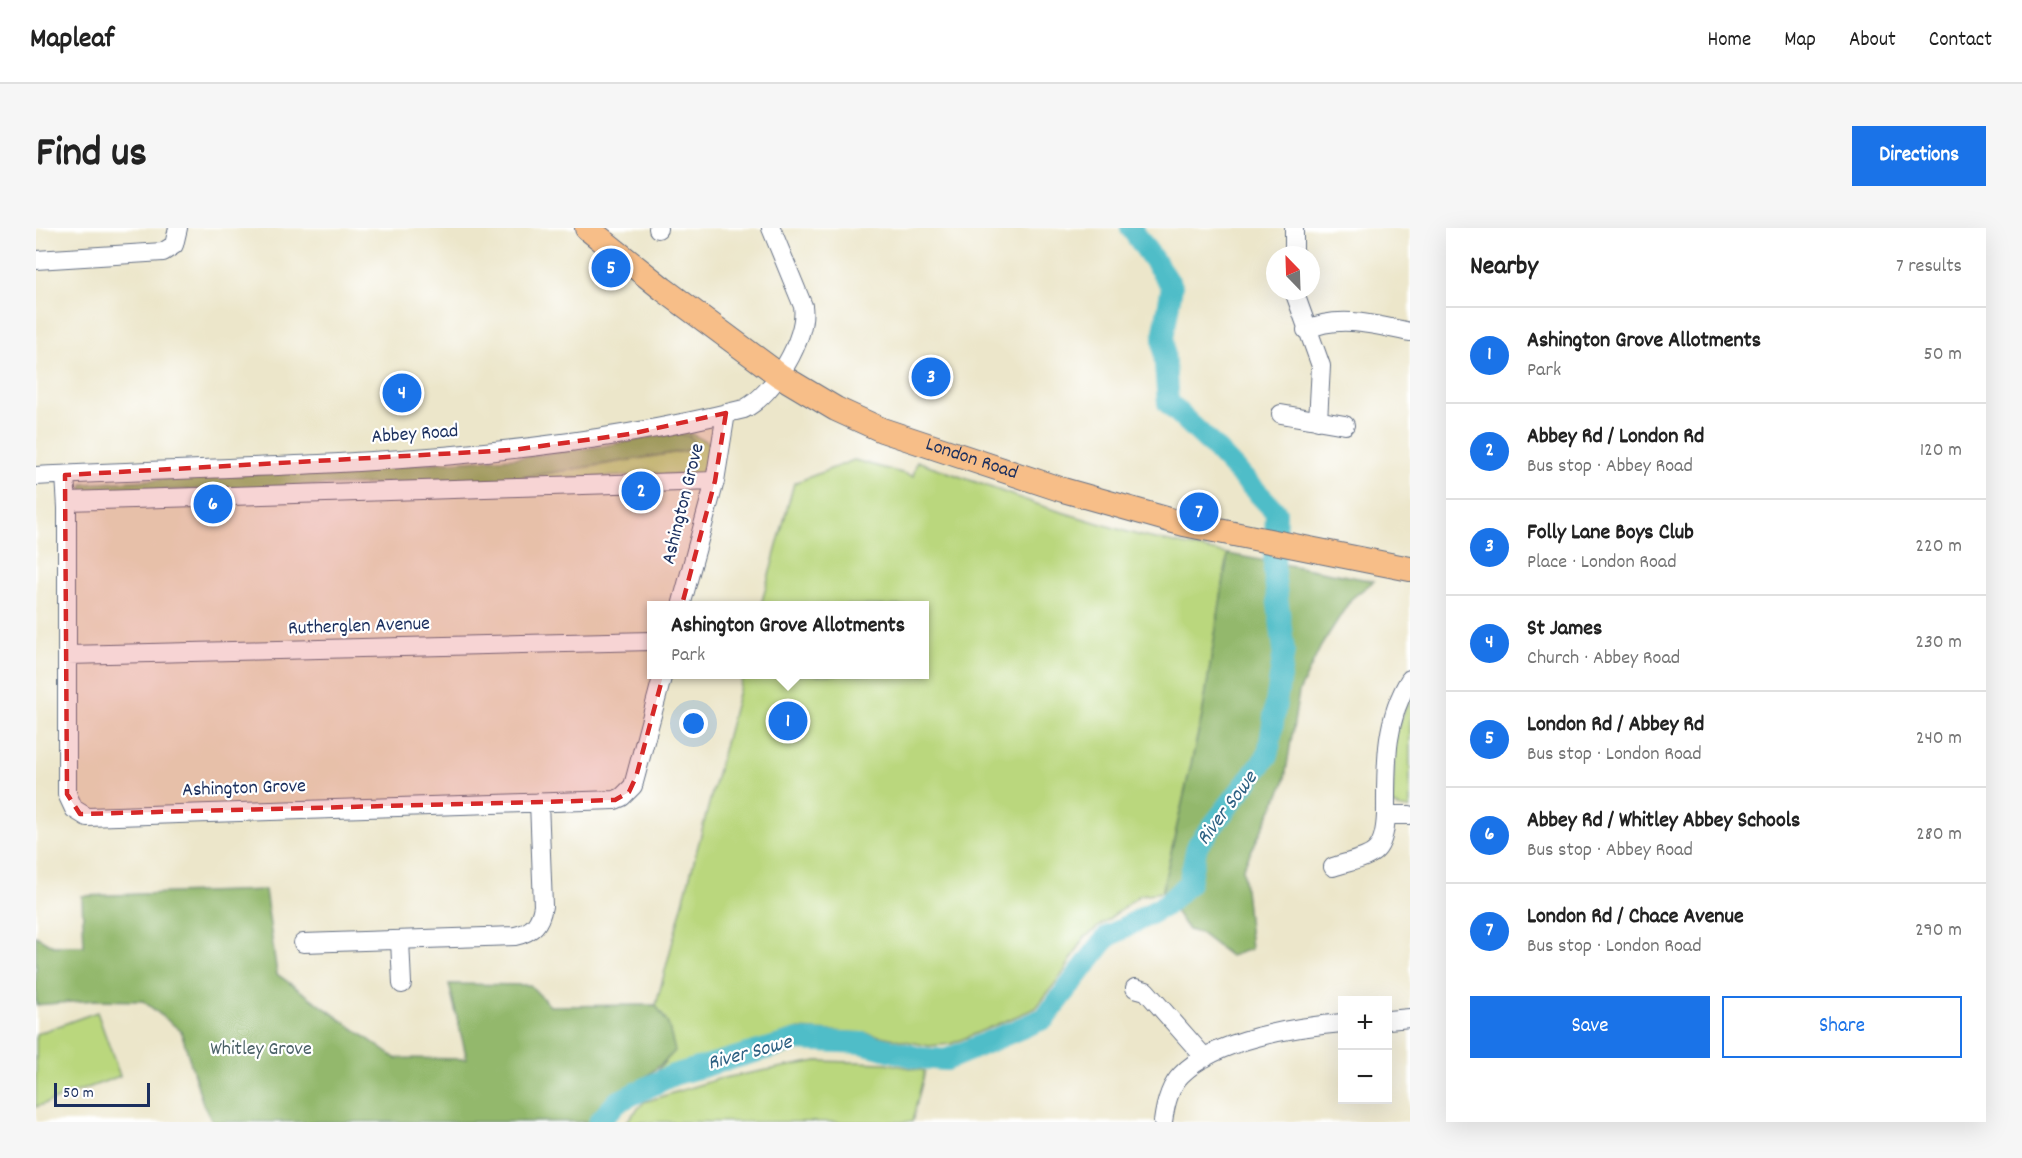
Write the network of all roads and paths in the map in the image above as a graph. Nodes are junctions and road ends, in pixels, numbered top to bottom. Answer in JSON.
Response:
{"nodes":[{"id":1,"x":178,"y":228,"type":"edge"},
{"id":2,"x":587,"y":228,"type":"edge"},
{"id":3,"x":771,"y":228,"type":"edge"},
{"id":4,"x":1294,"y":228,"type":"edge"},
{"id":5,"x":1294,"y":246,"type":"edge"},
{"id":6,"x":36,"y":260,"type":"edge"},
{"id":7,"x":1297,"y":300,"type":"edge"},
{"id":8,"x":1306,"y":330,"type":"junction"},
{"id":9,"x":1410,"y":332,"type":"edge"},
{"id":10,"x":779,"y":375,"type":"junction"},
{"id":11,"x":726,"y":413,"type":"junction"},
{"id":12,"x":1281,"y":414,"type":"dead end"},
{"id":13,"x":1318,"y":421,"type":"junction"},
{"id":14,"x":1345,"y":425,"type":"dead end"},
{"id":15,"x":64,"y":475,"type":"junction"},
{"id":16,"x":36,"y":476,"type":"edge"},
{"id":17,"x":715,"y":481,"type":"junction"},
{"id":18,"x":67,"y":501,"type":"junction"},
{"id":19,"x":1410,"y":566,"type":"edge"},
{"id":20,"x":682,"y":601,"type":"edge"},
{"id":21,"x":647,"y":641,"type":"edge"},
{"id":22,"x":68,"y":655,"type":"junction"},
{"id":23,"x":662,"y":679,"type":"edge"},
{"id":24,"x":1410,"y":679,"type":"edge"},
{"id":25,"x":539,"y":802,"type":"junction"},
{"id":26,"x":1386,"y":815,"type":"junction"},
{"id":27,"x":1410,"y":815,"type":"edge"},
{"id":28,"x":1333,"y":867,"type":"dead end"},
{"id":29,"x":400,"y":940,"type":"junction"},
{"id":30,"x":303,"y":944,"type":"dead end"},
{"id":31,"x":402,"y":984,"type":"dead end"},
{"id":32,"x":1135,"y":988,"type":"dead end"},
{"id":33,"x":1410,"y":1018,"type":"edge"},
{"id":34,"x":1392,"y":1020,"type":"edge"},
{"id":35,"x":1338,"y":1024,"type":"edge"},
{"id":36,"x":1205,"y":1058,"type":"junction"},
{"id":37,"x":1163,"y":1122,"type":"edge"}],
"edges":[{"from":1,"to":6,"type":"street"},
{"from":2,"to":10,"type":"main road","name":"London Road"},
{"from":3,"to":10,"type":"street","name":"Abbey Road"},
{"from":4,"to":5,"type":"street"},
{"from":7,"to":8,"type":"street"},
{"from":8,"to":9,"type":"street"},
{"from":8,"to":13,"type":"street"},
{"from":10,"to":11,"type":"street","name":"Abbey Road"},
{"from":10,"to":19,"type":"main road","name":"London Road"},
{"from":11,"to":15,"type":"street","name":"Abbey Road"},
{"from":11,"to":17,"type":"street","name":"Ashington Grove"},
{"from":12,"to":13,"type":"street"},
{"from":13,"to":14,"type":"street"},
{"from":15,"to":16,"type":"street","name":"Abbey Road"},
{"from":15,"to":18,"type":"street","name":"Ashington Grove"},
{"from":17,"to":18,"type":"street"},
{"from":17,"to":20,"type":"street","name":"Ashington Grove"},
{"from":18,"to":22,"type":"street","name":"Ashington Grove"},
{"from":21,"to":22,"type":"street","name":"Rutherglen Avenue"},
{"from":22,"to":25,"type":"street","name":"Ashington Grove"},
{"from":23,"to":25,"type":"street","name":"Ashington Grove"},
{"from":24,"to":26,"type":"street"},
{"from":25,"to":29,"type":"street"},
{"from":26,"to":27,"type":"street"},
{"from":26,"to":28,"type":"street"},
{"from":29,"to":30,"type":"street"},
{"from":29,"to":31,"type":"street"},
{"from":32,"to":36,"type":"street"},
{"from":33,"to":34,"type":"street"},
{"from":35,"to":36,"type":"street"},
{"from":36,"to":37,"type":"street"}]}
